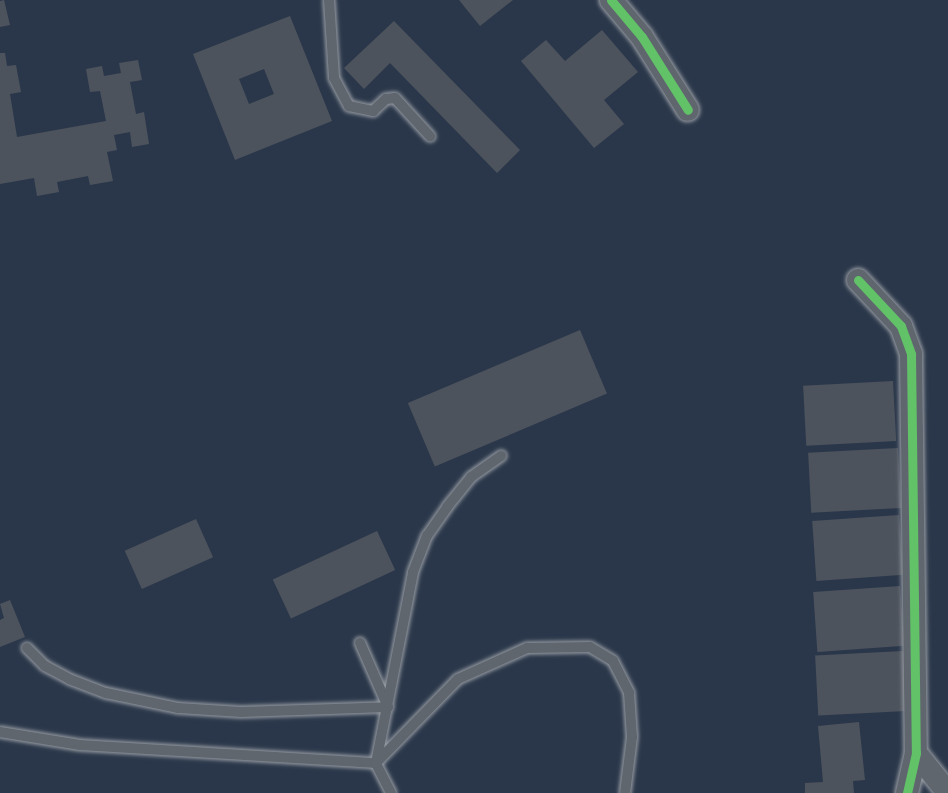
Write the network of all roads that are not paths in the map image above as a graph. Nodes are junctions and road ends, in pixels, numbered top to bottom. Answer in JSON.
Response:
{"nodes":[{"id":1,"x":329,"y":0,"type":"edge"},
{"id":2,"x":611,"y":0,"type":"edge"},
{"id":3,"x":688,"y":110,"type":"dead end"},
{"id":4,"x":430,"y":136,"type":"dead end"},
{"id":5,"x":858,"y":280,"type":"dead end"},
{"id":6,"x":501,"y":456,"type":"dead end"},
{"id":7,"x":360,"y":643,"type":"dead end"},
{"id":8,"x":27,"y":648,"type":"dead end"},
{"id":9,"x":388,"y":707,"type":"junction"},
{"id":10,"x":0,"y":732,"type":"edge"},
{"id":11,"x":916,"y":753,"type":"junction"},
{"id":12,"x":376,"y":763,"type":"junction"},
{"id":13,"x":391,"y":793,"type":"edge"},
{"id":14,"x":625,"y":793,"type":"edge"},
{"id":15,"x":907,"y":793,"type":"edge"},
{"id":16,"x":948,"y":793,"type":"edge"}],
"edges":[{"from":1,"to":4,"type":"lane"},
{"from":2,"to":3,"type":"street"},
{"from":5,"to":11,"type":"street"},
{"from":6,"to":9,"type":"lane"},
{"from":7,"to":9,"type":"lane"},
{"from":8,"to":9,"type":"lane"},
{"from":9,"to":12,"type":"lane"},
{"from":10,"to":12,"type":"lane"},
{"from":11,"to":15,"type":"street"},
{"from":11,"to":16,"type":"street"},
{"from":12,"to":13,"type":"lane"},
{"from":12,"to":14,"type":"lane"}]}
